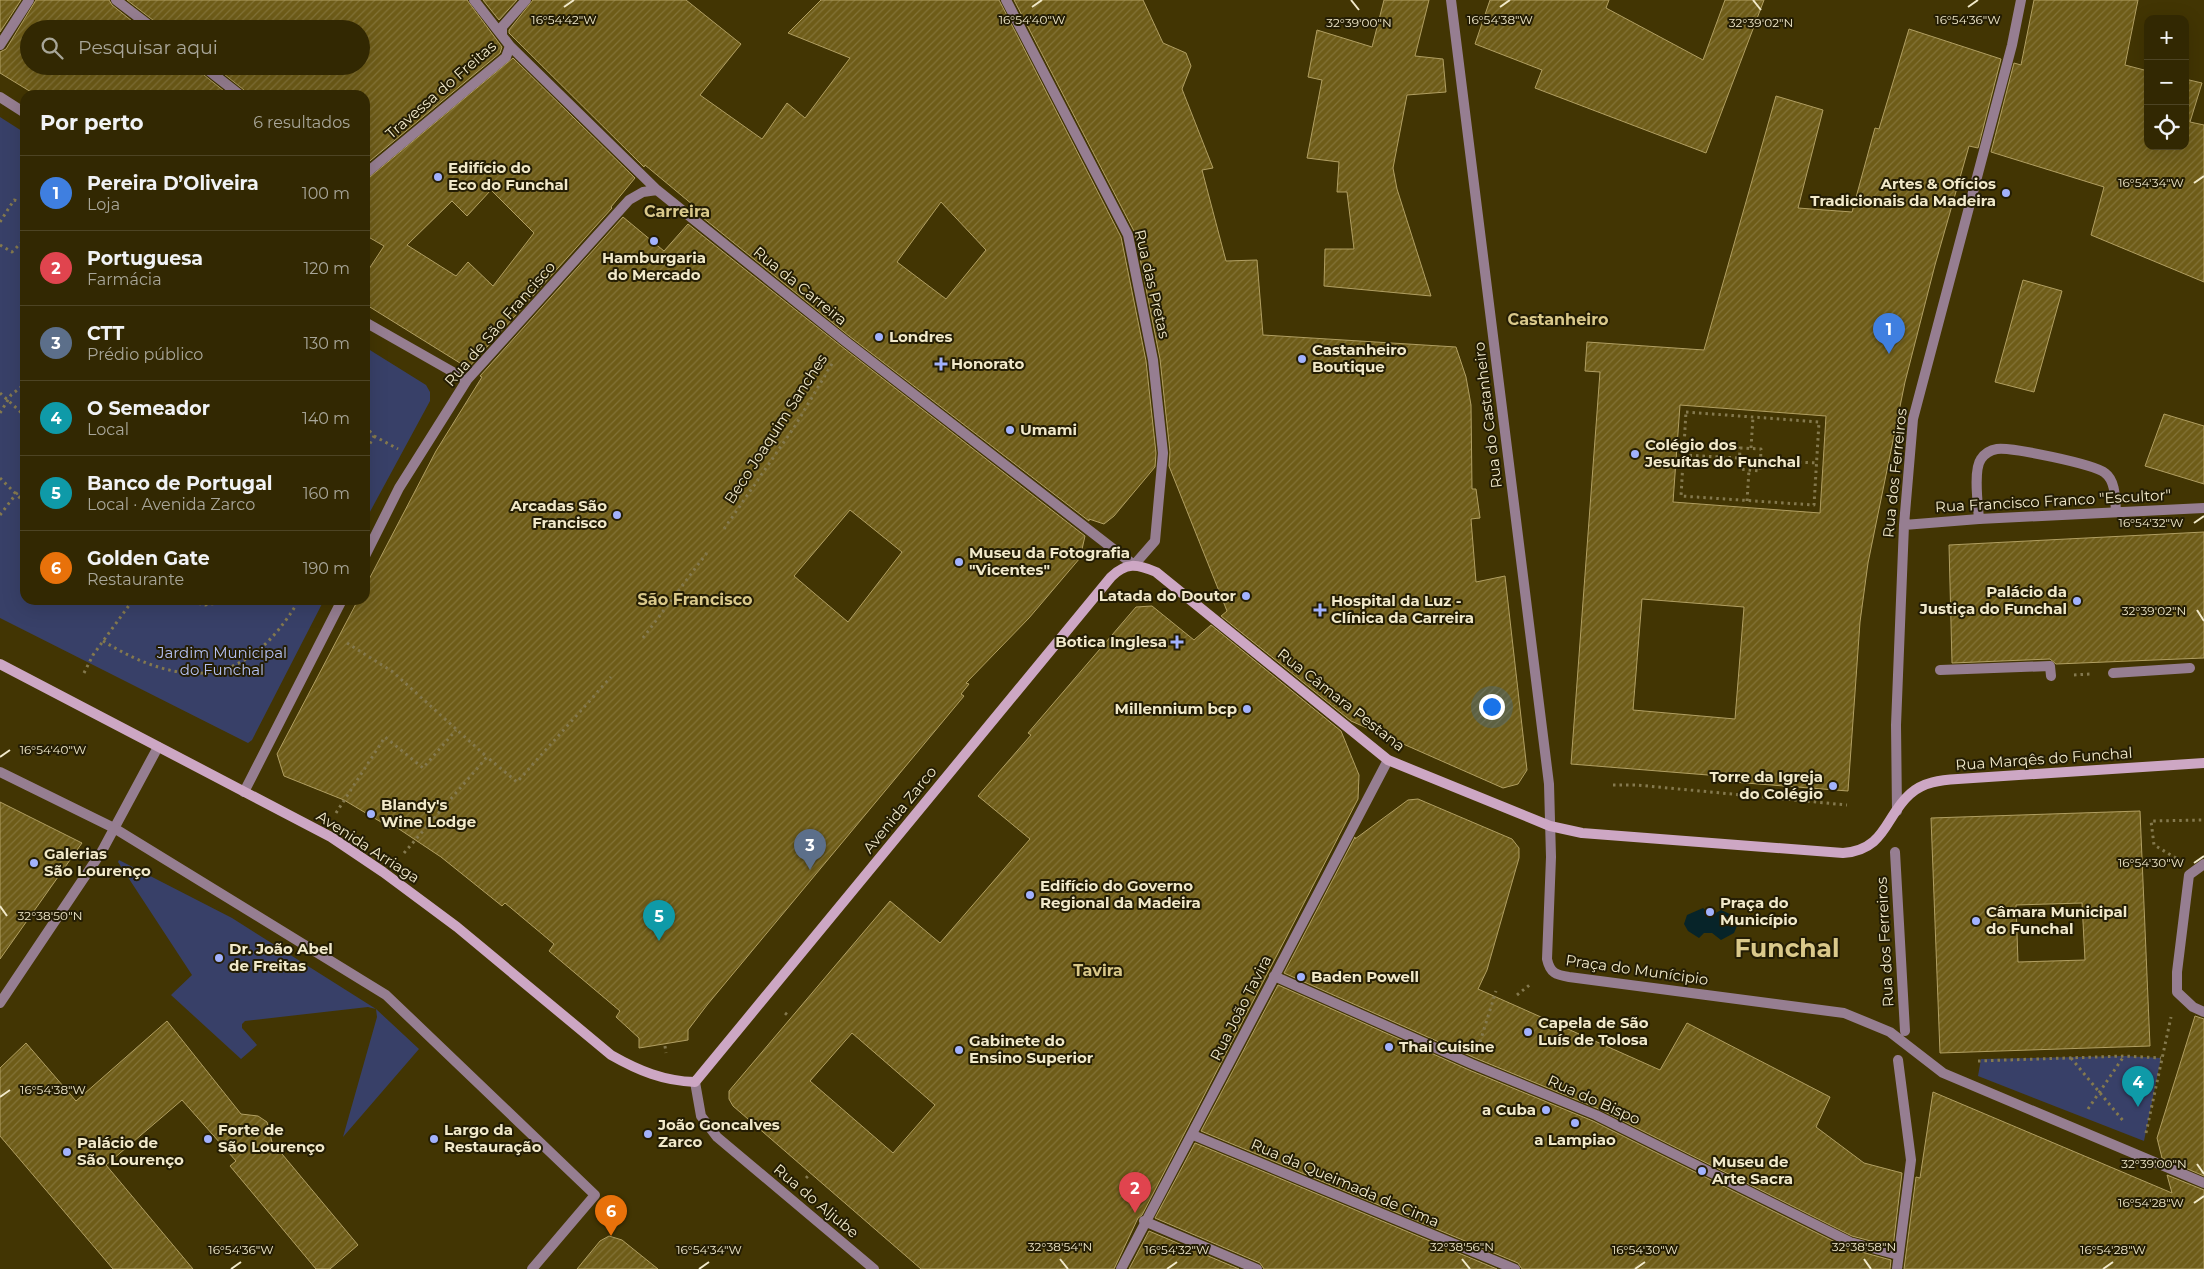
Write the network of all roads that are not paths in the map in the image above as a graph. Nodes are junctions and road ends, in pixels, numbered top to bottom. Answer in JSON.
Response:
{"nodes":[{"id":1,"x":29,"y":0,"type":"edge"},
{"id":2,"x":116,"y":0,"type":"edge"},
{"id":3,"x":474,"y":0,"type":"edge"},
{"id":4,"x":526,"y":0,"type":"edge"},
{"id":5,"x":1006,"y":0,"type":"edge"},
{"id":6,"x":1451,"y":0,"type":"edge"},
{"id":7,"x":2020,"y":0,"type":"edge"},
{"id":8,"x":142,"y":20,"type":"edge"},
{"id":9,"x":502,"y":34,"type":"junction"},
{"id":10,"x":0,"y":44,"type":"edge"},
{"id":11,"x":510,"y":46,"type":"junction"},
{"id":12,"x":214,"y":75,"type":"edge"},
{"id":13,"x":234,"y":90,"type":"edge"},
{"id":14,"x":0,"y":97,"type":"edge"},
{"id":15,"x":20,"y":110,"type":"edge"},
{"id":16,"x":370,"y":170,"type":"edge"},
{"id":17,"x":657,"y":190,"type":"junction"},
{"id":18,"x":370,"y":325,"type":"edge"},
{"id":19,"x":467,"y":380,"type":"junction"},
{"id":20,"x":2204,"y":508,"type":"edge"},
{"id":21,"x":2116,"y":512,"type":"junction"},
{"id":22,"x":1979,"y":519,"type":"junction"},
{"id":23,"x":1904,"y":525,"type":"junction"},
{"id":24,"x":370,"y":546,"type":"edge"},
{"id":25,"x":1134,"y":565,"type":"junction"},
{"id":26,"x":340,"y":605,"type":"edge"},
{"id":27,"x":2157,"y":658,"type":"dead end"},
{"id":28,"x":0,"y":664,"type":"edge"},
{"id":29,"x":2190,"y":668,"type":"dead end"},
{"id":30,"x":1940,"y":670,"type":"dead end"},
{"id":31,"x":2158,"y":670,"type":"junction"},
{"id":32,"x":2113,"y":673,"type":"road end"},
{"id":33,"x":2051,"y":676,"type":"road end"},
{"id":34,"x":158,"y":747,"type":"junction"},
{"id":35,"x":1388,"y":760,"type":"junction"},
{"id":36,"x":2204,"y":764,"type":"edge"},
{"id":37,"x":0,"y":772,"type":"edge"},
{"id":38,"x":244,"y":792,"type":"junction"},
{"id":39,"x":1897,"y":811,"type":"junction"},
{"id":40,"x":1550,"y":826,"type":"junction"},
{"id":41,"x":114,"y":828,"type":"junction"},
{"id":42,"x":1895,"y":852,"type":"dead end"},
{"id":43,"x":2204,"y":864,"type":"edge"},
{"id":44,"x":1274,"y":976,"type":"junction"},
{"id":45,"x":0,"y":1003,"type":"edge"},
{"id":46,"x":2204,"y":1012,"type":"edge"},
{"id":47,"x":1905,"y":1031,"type":"dead end"},
{"id":48,"x":1898,"y":1060,"type":"dead end"},
{"id":49,"x":695,"y":1082,"type":"junction"},
{"id":50,"x":1193,"y":1135,"type":"junction"},
{"id":51,"x":2204,"y":1183,"type":"edge"},
{"id":52,"x":1144,"y":1221,"type":"junction"},
{"id":53,"x":1898,"y":1255,"type":"junction"},
{"id":54,"x":532,"y":1269,"type":"edge"},
{"id":55,"x":874,"y":1269,"type":"edge"},
{"id":56,"x":1120,"y":1269,"type":"edge"},
{"id":57,"x":1257,"y":1269,"type":"edge"},
{"id":58,"x":1515,"y":1269,"type":"edge"},
{"id":59,"x":1897,"y":1269,"type":"edge"}],
"edges":[{"from":1,"to":10,"type":"street"},
{"from":2,"to":8,"type":"street"},
{"from":3,"to":9,"type":"street","name":"Rua da Carreira"},
{"from":4,"to":9,"type":"street"},
{"from":5,"to":25,"type":"street","name":"Rua das Pretas"},
{"from":6,"to":40,"type":"street","name":"Rua do Castanheiro"},
{"from":7,"to":23,"type":"street","name":"Rua dos Ferreiros"},
{"from":9,"to":11,"type":"street","name":"Rua da Carreira"},
{"from":11,"to":16,"type":"street","name":"Travessa do Freitas"},
{"from":11,"to":17,"type":"street","name":"Rua da Carreira"},
{"from":12,"to":13,"type":"street"},
{"from":14,"to":15,"type":"street"},
{"from":17,"to":19,"type":"street","name":"Rua de São Francisco"},
{"from":17,"to":25,"type":"street","name":"Rua da Carreira"},
{"from":18,"to":19,"type":"street"},
{"from":19,"to":24,"type":"street","name":"Rua de São Francisco"},
{"from":20,"to":21,"type":"street","name":"Rua Francisco Franco \"Escultor\""},
{"from":21,"to":22,"type":"street","name":"Rua Francisco Franco \"Escultor\""},
{"from":21,"to":22,"type":"street"},
{"from":22,"to":23,"type":"street","name":"Rua Francisco Franco \"Escultor\""},
{"from":23,"to":39,"type":"street","name":"Rua dos Ferreiros"},
{"from":25,"to":35,"type":"street","name":"Rua Câmara Pestana"},
{"from":25,"to":49,"type":"street","name":"Avenida Zarco"},
{"from":26,"to":38,"type":"street"},
{"from":27,"to":31,"type":"street"},
{"from":28,"to":34,"type":"street","name":"Avenida Arriaga"},
{"from":29,"to":31,"type":"street"},
{"from":30,"to":33,"type":"street"},
{"from":31,"to":32,"type":"street"},
{"from":34,"to":38,"type":"street","name":"Avenida Arriaga"},
{"from":34,"to":41,"type":"street"},
{"from":35,"to":40,"type":"street","name":"Rua Câmara Pestana"},
{"from":35,"to":44,"type":"street","name":"Rua João Tavira"},
{"from":36,"to":39,"type":"street","name":"Rua Marqês do Funchal"},
{"from":37,"to":41,"type":"street"},
{"from":38,"to":49,"type":"street","name":"Avenida Arriaga"},
{"from":39,"to":40,"type":"street"},
{"from":40,"to":51,"type":"street","name":"Praça do Munícipio"},
{"from":41,"to":45,"type":"street"},
{"from":41,"to":54,"type":"street"},
{"from":42,"to":47,"type":"street","name":"Rua dos Ferreiros"},
{"from":43,"to":46,"type":"street"},
{"from":44,"to":50,"type":"street","name":"Rua João Tavira"},
{"from":44,"to":53,"type":"street","name":"Rua do Bispo"},
{"from":48,"to":53,"type":"street"},
{"from":49,"to":55,"type":"street","name":"Rua do Aljube"},
{"from":50,"to":52,"type":"street","name":"Rua João Tavira"},
{"from":50,"to":58,"type":"street","name":"Rua da Queimada de Cima"},
{"from":52,"to":56,"type":"street","name":"Rua João Tavira"},
{"from":52,"to":57,"type":"street"},
{"from":53,"to":59,"type":"street"}]}
